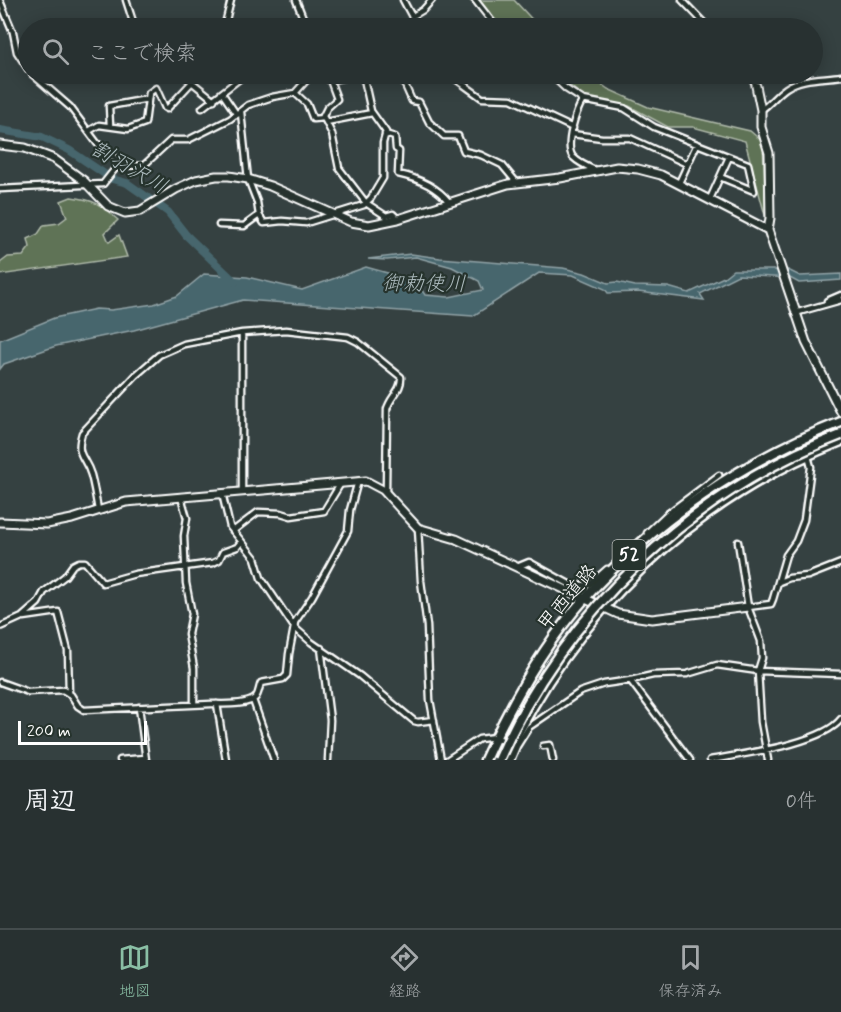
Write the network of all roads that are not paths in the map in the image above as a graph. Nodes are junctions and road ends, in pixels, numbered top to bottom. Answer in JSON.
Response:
{"nodes":[{"id":1,"x":126,"y":0,"type":"edge"},
{"id":2,"x":231,"y":0,"type":"edge"},
{"id":3,"x":296,"y":0,"type":"edge"},
{"id":4,"x":403,"y":0,"type":"edge"},
{"id":5,"x":432,"y":0,"type":"edge"},
{"id":6,"x":475,"y":0,"type":"edge"},
{"id":7,"x":682,"y":0,"type":"edge"},
{"id":8,"x":0,"y":1,"type":"edge"},
{"id":9,"x":412,"y":16,"type":"joint"},
{"id":10,"x":132,"y":18,"type":"edge"},
{"id":11,"x":226,"y":18,"type":"edge"},
{"id":12,"x":303,"y":18,"type":"edge"},
{"id":13,"x":489,"y":18,"type":"edge"},
{"id":14,"x":699,"y":18,"type":"edge"},
{"id":15,"x":18,"y":54,"type":"edge"},
{"id":16,"x":841,"y":76,"type":"edge"},
{"id":17,"x":823,"y":78,"type":"edge"},
{"id":18,"x":44,"y":84,"type":"edge"},
{"id":19,"x":190,"y":84,"type":"edge"},
{"id":20,"x":194,"y":84,"type":"edge"},
{"id":21,"x":233,"y":84,"type":"edge"},
{"id":22,"x":303,"y":84,"type":"edge"},
{"id":23,"x":331,"y":84,"type":"edge"},
{"id":24,"x":365,"y":84,"type":"edge"},
{"id":25,"x":404,"y":84,"type":"edge"},
{"id":26,"x":463,"y":84,"type":"edge"},
{"id":27,"x":561,"y":84,"type":"edge"},
{"id":28,"x":793,"y":84,"type":"edge"},
{"id":29,"x":756,"y":86,"type":"edge"},
{"id":30,"x":222,"y":93,"type":"junction"},
{"id":31,"x":295,"y":93,"type":"junction"},
{"id":32,"x":148,"y":99,"type":"junction"},
{"id":33,"x":214,"y":100,"type":"junction"},
{"id":34,"x":583,"y":100,"type":"junction"},
{"id":35,"x":202,"y":108,"type":"dead end"},
{"id":36,"x":761,"y":110,"type":"junction"},
{"id":37,"x":239,"y":113,"type":"junction"},
{"id":38,"x":372,"y":113,"type":"junction"},
{"id":39,"x":324,"y":120,"type":"junction"},
{"id":40,"x":110,"y":126,"type":"junction"},
{"id":41,"x":573,"y":128,"type":"junction"},
{"id":42,"x":89,"y":132,"type":"junction"},
{"id":43,"x":386,"y":134,"type":"junction"},
{"id":44,"x":572,"y":134,"type":"junction"},
{"id":45,"x":697,"y":144,"type":"junction"},
{"id":46,"x":0,"y":146,"type":"edge"},
{"id":47,"x":729,"y":157,"type":"junction"},
{"id":48,"x":687,"y":164,"type":"junction"},
{"id":49,"x":120,"y":165,"type":"junction"},
{"id":50,"x":595,"y":170,"type":"junction"},
{"id":51,"x":720,"y":177,"type":"junction"},
{"id":52,"x":248,"y":179,"type":"junction"},
{"id":53,"x":517,"y":183,"type":"junction"},
{"id":54,"x":679,"y":183,"type":"junction"},
{"id":55,"x":88,"y":185,"type":"junction"},
{"id":56,"x":0,"y":189,"type":"edge"},
{"id":57,"x":710,"y":199,"type":"junction"},
{"id":58,"x":448,"y":202,"type":"junction"},
{"id":59,"x":366,"y":203,"type":"junction"},
{"id":60,"x":259,"y":215,"type":"junction"},
{"id":61,"x":335,"y":215,"type":"junction"},
{"id":62,"x":398,"y":219,"type":"junction"},
{"id":63,"x":219,"y":225,"type":"dead end"},
{"id":64,"x":768,"y":230,"type":"junction"},
{"id":65,"x":841,"y":295,"type":"edge"},
{"id":66,"x":841,"y":300,"type":"edge"},
{"id":67,"x":822,"y":304,"type":"junction"},
{"id":68,"x":794,"y":311,"type":"junction"},
{"id":69,"x":242,"y":333,"type":"junction"},
{"id":70,"x":841,"y":412,"type":"edge"},
{"id":71,"x":841,"y":422,"type":"edge"},
{"id":72,"x":841,"y":435,"type":"edge"},
{"id":73,"x":841,"y":441,"type":"edge"},
{"id":74,"x":808,"y":454,"type":"junction"},
{"id":75,"x":719,"y":476,"type":"dead end"},
{"id":76,"x":358,"y":481,"type":"junction"},
{"id":77,"x":342,"y":482,"type":"junction"},
{"id":78,"x":242,"y":491,"type":"junction"},
{"id":79,"x":386,"y":492,"type":"junction"},
{"id":80,"x":222,"y":493,"type":"junction"},
{"id":81,"x":181,"y":497,"type":"junction"},
{"id":82,"x":98,"y":510,"type":"junction"},
{"id":83,"x":0,"y":522,"type":"edge"},
{"id":84,"x":418,"y":528,"type":"junction"},
{"id":85,"x":233,"y":531,"type":"junction"},
{"id":86,"x":241,"y":542,"type":"junction"},
{"id":87,"x":738,"y":542,"type":"dead end"},
{"id":88,"x":841,"y":563,"type":"edge"},
{"id":89,"x":515,"y":567,"type":"junction"},
{"id":90,"x":185,"y":568,"type":"junction"},
{"id":91,"x":779,"y":582,"type":"junction"},
{"id":92,"x":585,"y":599,"type":"junction"},
{"id":93,"x":748,"y":607,"type":"junction"},
{"id":94,"x":603,"y":608,"type":"junction"},
{"id":95,"x":22,"y":617,"type":"junction"},
{"id":96,"x":0,"y":627,"type":"edge"},
{"id":97,"x":294,"y":627,"type":"junction"},
{"id":98,"x":321,"y":648,"type":"junction"},
{"id":99,"x":758,"y":671,"type":"junction"},
{"id":100,"x":840,"y":674,"type":"edge"},
{"id":101,"x":630,"y":680,"type":"junction"},
{"id":102,"x":0,"y":682,"type":"edge"},
{"id":103,"x":841,"y":683,"type":"edge"},
{"id":104,"x":69,"y":694,"type":"junction"},
{"id":105,"x":253,"y":700,"type":"junction"},
{"id":106,"x":194,"y":704,"type":"junction"},
{"id":107,"x":217,"y":704,"type":"junction"},
{"id":108,"x":139,"y":707,"type":"junction"},
{"id":109,"x":841,"y":719,"type":"edge"},
{"id":110,"x":434,"y":720,"type":"junction"},
{"id":111,"x":495,"y":737,"type":"junction"},
{"id":112,"x":514,"y":745,"type":"junction"},
{"id":113,"x":543,"y":746,"type":"dead end"},
{"id":114,"x":765,"y":749,"type":"junction"},
{"id":115,"x":145,"y":759,"type":"edge"},
{"id":116,"x":120,"y":760,"type":"edge"},
{"id":117,"x":226,"y":760,"type":"edge"},
{"id":118,"x":274,"y":760,"type":"edge"},
{"id":119,"x":328,"y":760,"type":"edge"},
{"id":120,"x":441,"y":760,"type":"edge"},
{"id":121,"x":447,"y":760,"type":"edge"},
{"id":122,"x":485,"y":760,"type":"edge"},
{"id":123,"x":499,"y":760,"type":"edge"},
{"id":124,"x":505,"y":760,"type":"edge"},
{"id":125,"x":511,"y":760,"type":"edge"},
{"id":126,"x":553,"y":760,"type":"edge"},
{"id":127,"x":690,"y":760,"type":"edge"},
{"id":128,"x":710,"y":760,"type":"edge"},
{"id":129,"x":768,"y":760,"type":"edge"}],
"edges":[{"from":1,"to":10,"type":"street"},
{"from":2,"to":11,"type":"street"},
{"from":3,"to":12,"type":"street"},
{"from":4,"to":9,"type":"street"},
{"from":5,"to":9,"type":"street"},
{"from":6,"to":13,"type":"street"},
{"from":7,"to":14,"type":"street"},
{"from":8,"to":15,"type":"street"},
{"from":16,"to":17,"type":"street"},
{"from":18,"to":42,"type":"street"},
{"from":19,"to":32,"type":"street"},
{"from":20,"to":33,"type":"street"},
{"from":21,"to":30,"type":"street"},
{"from":22,"to":31,"type":"street"},
{"from":23,"to":39,"type":"street"},
{"from":24,"to":38,"type":"street"},
{"from":25,"to":53,"type":"street"},
{"from":26,"to":41,"type":"street"},
{"from":27,"to":34,"type":"street"},
{"from":28,"to":36,"type":"street"},
{"from":29,"to":36,"type":"street"},
{"from":30,"to":33,"type":"street"},
{"from":30,"to":37,"type":"street"},
{"from":31,"to":37,"type":"street"},
{"from":31,"to":39,"type":"street"},
{"from":32,"to":40,"type":"street"},
{"from":32,"to":40,"type":"street"},
{"from":33,"to":35,"type":"street"},
{"from":34,"to":41,"type":"street"},
{"from":34,"to":45,"type":"street"},
{"from":36,"to":64,"type":"street"},
{"from":37,"to":49,"type":"street"},
{"from":37,"to":52,"type":"street"},
{"from":38,"to":39,"type":"street"},
{"from":38,"to":43,"type":"street"},
{"from":39,"to":59,"type":"street"},
{"from":40,"to":42,"type":"street"},
{"from":41,"to":44,"type":"street"},
{"from":42,"to":49,"type":"street"},
{"from":43,"to":58,"type":"street"},
{"from":43,"to":59,"type":"street"},
{"from":44,"to":48,"type":"street"},
{"from":44,"to":50,"type":"street"},
{"from":45,"to":47,"type":"street"},
{"from":45,"to":48,"type":"street"},
{"from":46,"to":55,"type":"street"},
{"from":47,"to":51,"type":"street"},
{"from":47,"to":51,"type":"street"},
{"from":48,"to":54,"type":"street"},
{"from":49,"to":55,"type":"street"},
{"from":50,"to":53,"type":"street"},
{"from":50,"to":54,"type":"street"},
{"from":51,"to":57,"type":"street"},
{"from":52,"to":55,"type":"street"},
{"from":52,"to":60,"type":"street"},
{"from":52,"to":61,"type":"street"},
{"from":53,"to":58,"type":"street"},
{"from":54,"to":57,"type":"street"},
{"from":55,"to":56,"type":"street"},
{"from":57,"to":64,"type":"street"},
{"from":58,"to":62,"type":"street"},
{"from":59,"to":61,"type":"street"},
{"from":59,"to":62,"type":"street"},
{"from":60,"to":61,"type":"street"},
{"from":60,"to":63,"type":"street"},
{"from":61,"to":62,"type":"street"},
{"from":64,"to":68,"type":"street"},
{"from":65,"to":67,"type":"street"},
{"from":66,"to":67,"type":"street"},
{"from":67,"to":68,"type":"street"},
{"from":68,"to":70,"type":"street"},
{"from":69,"to":78,"type":"street"},
{"from":69,"to":79,"type":"street"},
{"from":69,"to":82,"type":"street"},
{"from":71,"to":92,"type":"highway","name":"甲西道路","number":"52"},
{"from":72,"to":123,"type":"highway","bridge":true},
{"from":73,"to":74,"type":"highway","name":"甲西道路","number":"52"},
{"from":74,"to":91,"type":"street"},
{"from":74,"to":94,"type":"highway","name":"甲西道路","number":"52"},
{"from":75,"to":89,"type":"street"},
{"from":76,"to":77,"type":"street"},
{"from":76,"to":79,"type":"street"},
{"from":76,"to":97,"type":"street"},
{"from":77,"to":78,"type":"street"},
{"from":77,"to":85,"type":"street"},
{"from":78,"to":80,"type":"street"},
{"from":79,"to":84,"type":"street"},
{"from":80,"to":81,"type":"street"},
{"from":80,"to":85,"type":"street"},
{"from":81,"to":82,"type":"street"},
{"from":81,"to":90,"type":"street"},
{"from":82,"to":83,"type":"street"},
{"from":84,"to":89,"type":"street"},
{"from":84,"to":110,"type":"street"},
{"from":85,"to":86,"type":"street"},
{"from":86,"to":90,"type":"street"},
{"from":86,"to":97,"type":"street"},
{"from":87,"to":93,"type":"street"},
{"from":88,"to":91,"type":"street"},
{"from":89,"to":92,"type":"street"},
{"from":90,"to":95,"type":"street"},
{"from":90,"to":106,"type":"street"},
{"from":91,"to":93,"type":"street"},
{"from":92,"to":94,"type":"street"},
{"from":92,"to":111,"type":"highway","name":"甲西道路","number":"52"},
{"from":93,"to":94,"type":"street"},
{"from":93,"to":99,"type":"street"},
{"from":94,"to":112,"type":"highway","name":"甲西道路","number":"52"},
{"from":95,"to":96,"type":"street"},
{"from":95,"to":104,"type":"street"},
{"from":97,"to":98,"type":"street"},
{"from":97,"to":105,"type":"street"},
{"from":98,"to":110,"type":"street"},
{"from":98,"to":119,"type":"street"},
{"from":99,"to":100,"type":"street"},
{"from":99,"to":101,"type":"street"},
{"from":99,"to":114,"type":"street"},
{"from":100,"to":103,"type":"street"},
{"from":101,"to":112,"type":"street"},
{"from":101,"to":127,"type":"street"},
{"from":102,"to":104,"type":"street"},
{"from":104,"to":108,"type":"street"},
{"from":105,"to":107,"type":"street"},
{"from":105,"to":118,"type":"street"},
{"from":106,"to":107,"type":"street"},
{"from":106,"to":108,"type":"street"},
{"from":107,"to":117,"type":"street"},
{"from":108,"to":115,"type":"street"},
{"from":109,"to":114,"type":"street"},
{"from":110,"to":120,"type":"street"},
{"from":111,"to":112,"type":"street"},
{"from":111,"to":121,"type":"street"},
{"from":111,"to":122,"type":"highway","name":"甲西道路","number":"52"},
{"from":112,"to":124,"type":"highway","name":"甲西道路","number":"52"},
{"from":112,"to":125,"type":"street"},
{"from":113,"to":126,"type":"street"},
{"from":114,"to":128,"type":"street"},
{"from":114,"to":129,"type":"street"},
{"from":115,"to":116,"type":"street"}]}
